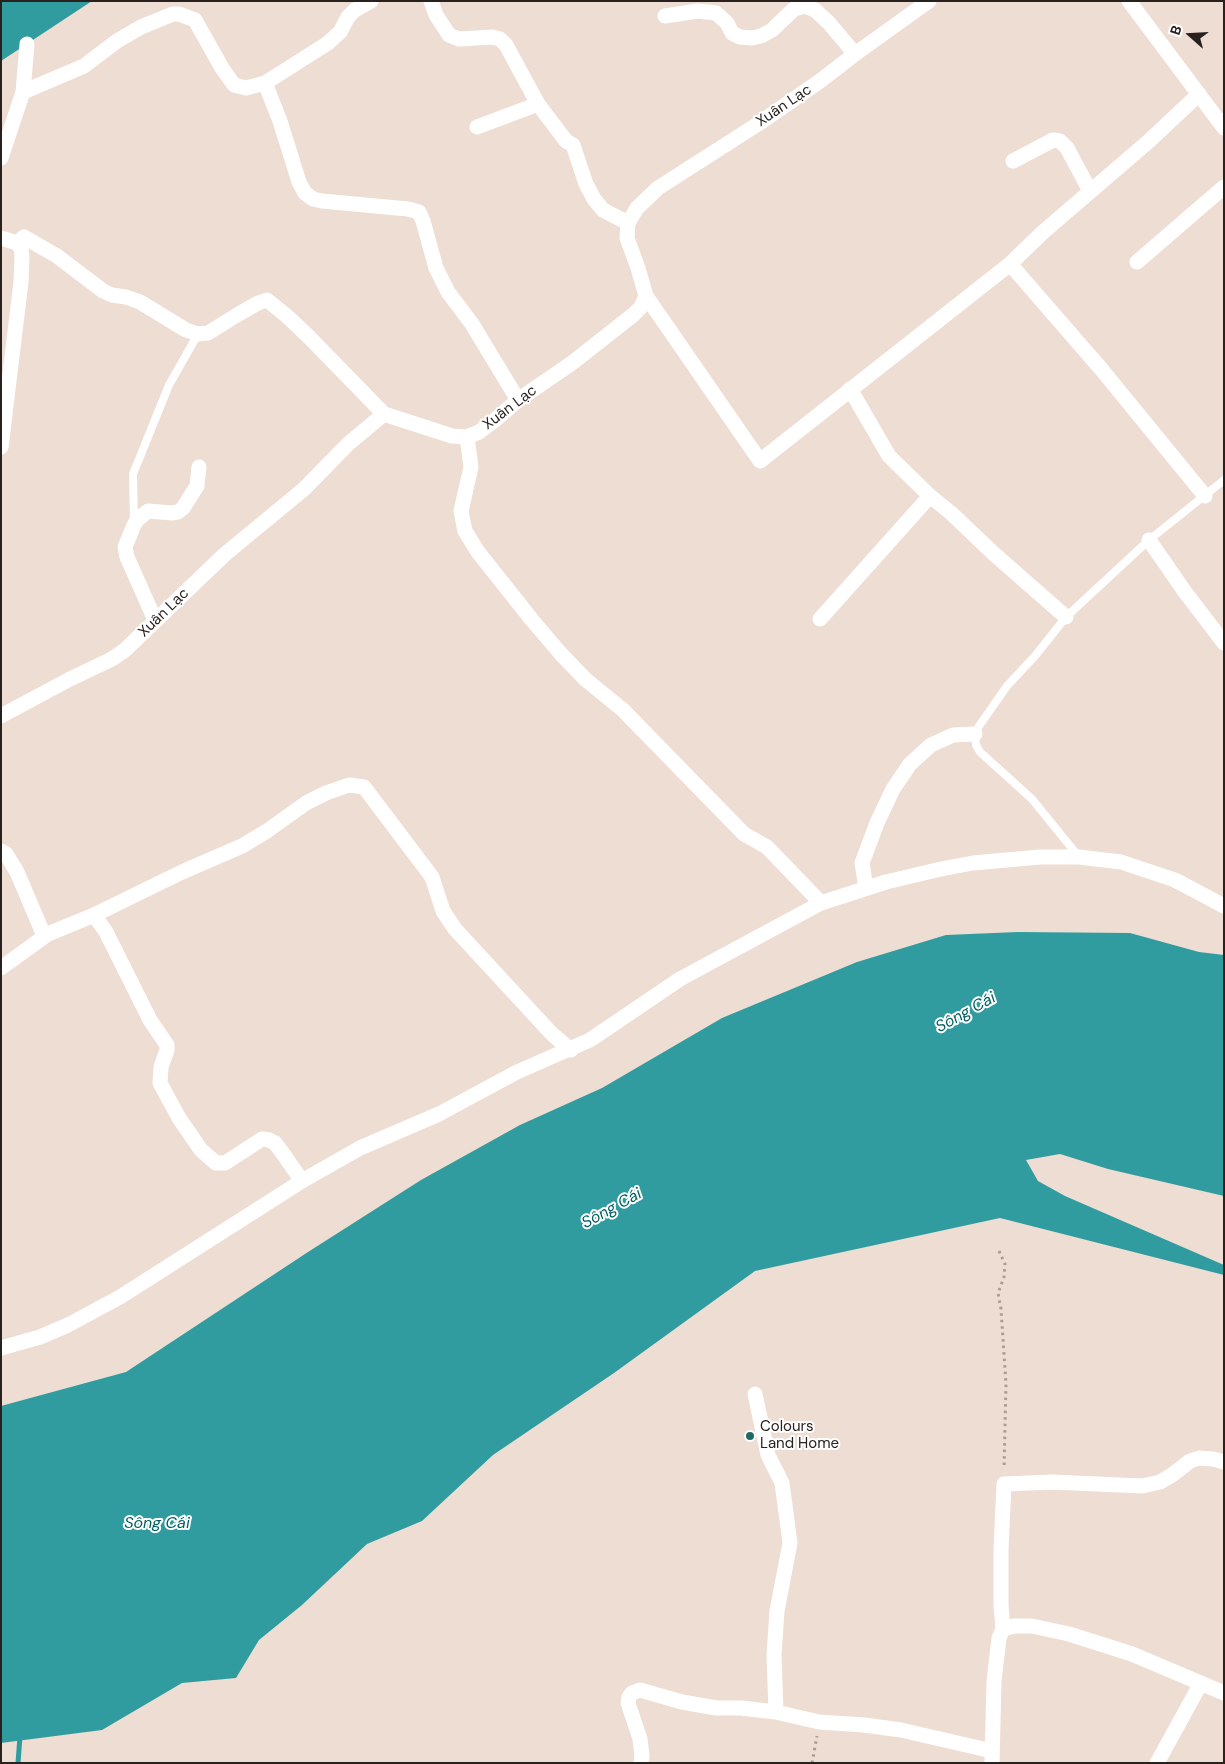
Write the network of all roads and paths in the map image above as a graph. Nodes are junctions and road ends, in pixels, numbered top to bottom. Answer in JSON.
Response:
{"nodes":[{"id":1,"x":370,"y":1,"type":"edge"},
{"id":2,"x":430,"y":1,"type":"edge"},
{"id":3,"x":929,"y":1,"type":"edge"},
{"id":4,"x":1129,"y":1,"type":"edge"},
{"id":5,"x":665,"y":16,"type":"dead end"},
{"id":6,"x":27,"y":44,"type":"dead end"},
{"id":7,"x":855,"y":54,"type":"junction"},
{"id":8,"x":265,"y":83,"type":"junction"},
{"id":9,"x":23,"y":92,"type":"junction"},
{"id":10,"x":1199,"y":94,"type":"junction"},
{"id":11,"x":538,"y":104,"type":"junction"},
{"id":12,"x":478,"y":127,"type":"dead end"},
{"id":13,"x":1224,"y":128,"type":"edge"},
{"id":14,"x":1,"y":158,"type":"edge"},
{"id":15,"x":1013,"y":161,"type":"dead end"},
{"id":16,"x":1224,"y":187,"type":"edge"},
{"id":17,"x":1090,"y":191,"type":"junction"},
{"id":18,"x":628,"y":222,"type":"junction"},
{"id":19,"x":1,"y":238,"type":"edge"},
{"id":20,"x":17,"y":243,"type":"junction"},
{"id":21,"x":1137,"y":262,"type":"dead end"},
{"id":22,"x":1010,"y":264,"type":"junction"},
{"id":23,"x":646,"y":296,"type":"junction"},
{"id":24,"x":198,"y":334,"type":"junction"},
{"id":25,"x":850,"y":389,"type":"junction"},
{"id":26,"x":518,"y":400,"type":"junction"},
{"id":27,"x":384,"y":414,"type":"junction"},
{"id":28,"x":467,"y":437,"type":"junction"},
{"id":29,"x":1,"y":447,"type":"edge"},
{"id":30,"x":199,"y":467,"type":"dead end"},
{"id":31,"x":1224,"y":480,"type":"edge"},
{"id":32,"x":930,"y":496,"type":"junction"},
{"id":33,"x":1204,"y":496,"type":"junction"},
{"id":34,"x":134,"y":525,"type":"junction"},
{"id":35,"x":1149,"y":540,"type":"junction"},
{"id":36,"x":1066,"y":617,"type":"junction"},
{"id":37,"x":820,"y":619,"type":"dead end"},
{"id":38,"x":156,"y":620,"type":"junction"},
{"id":39,"x":1224,"y":643,"type":"edge"},
{"id":40,"x":1,"y":716,"type":"edge"},
{"id":41,"x":975,"y":734,"type":"junction"},
{"id":42,"x":1,"y":852,"type":"edge"},
{"id":43,"x":1079,"y":857,"type":"junction"},
{"id":44,"x":866,"y":888,"type":"junction"},
{"id":45,"x":822,"y":903,"type":"junction"},
{"id":46,"x":1224,"y":906,"type":"edge"},
{"id":47,"x":94,"y":915,"type":"junction"},
{"id":48,"x":48,"y":934,"type":"junction"},
{"id":49,"x":1,"y":968,"type":"edge"},
{"id":50,"x":571,"y":1050,"type":"junction"},
{"id":51,"x":302,"y":1181,"type":"junction"},
{"id":52,"x":999,"y":1251,"type":"dead end"},
{"id":53,"x":1,"y":1348,"type":"edge"},
{"id":54,"x":755,"y":1394,"type":"dead end"},
{"id":55,"x":1224,"y":1462,"type":"edge"},
{"id":56,"x":1004,"y":1484,"type":"junction"},
{"id":57,"x":1003,"y":1629,"type":"junction"},
{"id":58,"x":1201,"y":1683,"type":"junction"},
{"id":59,"x":1224,"y":1694,"type":"edge"},
{"id":60,"x":776,"y":1712,"type":"junction"},
{"id":61,"x":819,"y":1722,"type":"junction"},
{"id":62,"x":992,"y":1757,"type":"edge"},
{"id":63,"x":641,"y":1763,"type":"edge"},
{"id":64,"x":812,"y":1763,"type":"edge"},
{"id":65,"x":1157,"y":1763,"type":"edge"}],
"edges":[{"from":1,"to":8,"type":"street"},
{"from":2,"to":11,"type":"street"},
{"from":3,"to":7,"type":"street","name":"Xuân Lạc"},
{"from":4,"to":10,"type":"street"},
{"from":5,"to":7,"type":"street"},
{"from":6,"to":9,"type":"street"},
{"from":7,"to":18,"type":"street","name":"Xuân Lạc"},
{"from":8,"to":9,"type":"street"},
{"from":8,"to":26,"type":"street"},
{"from":9,"to":14,"type":"street"},
{"from":10,"to":13,"type":"street"},
{"from":10,"to":17,"type":"street"},
{"from":11,"to":12,"type":"street"},
{"from":11,"to":18,"type":"street"},
{"from":15,"to":17,"type":"street"},
{"from":16,"to":21,"type":"street"},
{"from":17,"to":22,"type":"street"},
{"from":18,"to":23,"type":"street"},
{"from":19,"to":20,"type":"street"},
{"from":20,"to":24,"type":"street"},
{"from":20,"to":29,"type":"street"},
{"from":22,"to":25,"type":"street"},
{"from":22,"to":33,"type":"street"},
{"from":23,"to":25,"type":"street"},
{"from":23,"to":26,"type":"street","name":"Xuân Lạc"},
{"from":24,"to":27,"type":"street"},
{"from":24,"to":34,"type":"lane"},
{"from":25,"to":32,"type":"street"},
{"from":26,"to":28,"type":"street","name":"Xuân Lạc"},
{"from":27,"to":28,"type":"street","name":"Xuân Lạc"},
{"from":27,"to":38,"type":"street","name":"Xuân Lạc"},
{"from":28,"to":45,"type":"street"},
{"from":30,"to":34,"type":"street"},
{"from":31,"to":33,"type":"lane"},
{"from":32,"to":36,"type":"street"},
{"from":32,"to":37,"type":"street"},
{"from":33,"to":35,"type":"lane"},
{"from":34,"to":38,"type":"street"},
{"from":35,"to":36,"type":"lane"},
{"from":35,"to":39,"type":"street"},
{"from":36,"to":41,"type":"lane"},
{"from":38,"to":40,"type":"street","name":"Xuân Lạc"},
{"from":41,"to":43,"type":"lane"},
{"from":41,"to":44,"type":"street"},
{"from":42,"to":48,"type":"street"},
{"from":43,"to":44,"type":"street"},
{"from":43,"to":46,"type":"street"},
{"from":44,"to":45,"type":"street"},
{"from":45,"to":50,"type":"street"},
{"from":47,"to":48,"type":"street"},
{"from":47,"to":50,"type":"street"},
{"from":47,"to":51,"type":"street"},
{"from":48,"to":49,"type":"street"},
{"from":50,"to":51,"type":"street"},
{"from":51,"to":53,"type":"street"},
{"from":52,"to":56,"type":"path"},
{"from":54,"to":60,"type":"street"},
{"from":55,"to":56,"type":"street"},
{"from":56,"to":57,"type":"street"},
{"from":57,"to":58,"type":"street"},
{"from":57,"to":62,"type":"street"},
{"from":58,"to":59,"type":"street"},
{"from":58,"to":65,"type":"street"},
{"from":60,"to":61,"type":"street"},
{"from":60,"to":63,"type":"street"},
{"from":61,"to":62,"type":"street"},
{"from":61,"to":64,"type":"path"}]}
